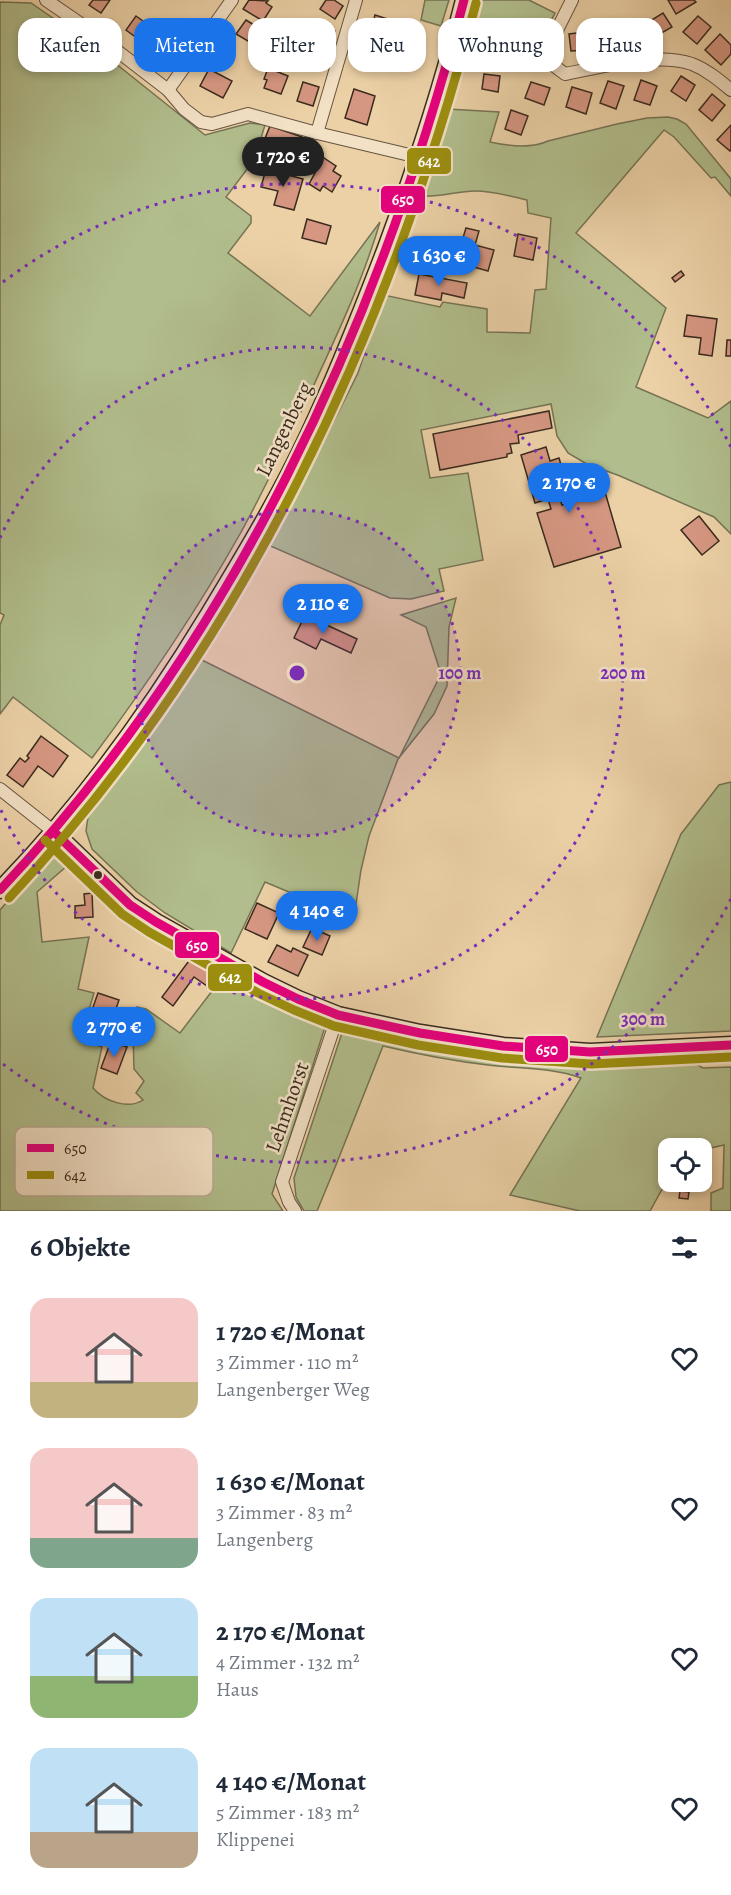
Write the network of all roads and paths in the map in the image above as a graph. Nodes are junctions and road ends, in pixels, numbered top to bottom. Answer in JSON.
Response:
{"nodes":[{"id":1,"x":46,"y":0,"type":"edge"},
{"id":2,"x":232,"y":0,"type":"edge"},
{"id":3,"x":356,"y":0,"type":"edge"},
{"id":4,"x":464,"y":0,"type":"edge"},
{"id":5,"x":572,"y":0,"type":"edge"},
{"id":6,"x":168,"y":90,"type":"junction"},
{"id":7,"x":731,"y":90,"type":"edge"},
{"id":8,"x":317,"y":133,"type":"junction"},
{"id":9,"x":418,"y":157,"type":"junction"},
{"id":10,"x":0,"y":789,"type":"edge"},
{"id":11,"x":53,"y":831,"type":"junction"},
{"id":12,"x":0,"y":890,"type":"edge"},
{"id":13,"x":338,"y":1015,"type":"junction"},
{"id":14,"x":731,"y":1045,"type":"edge"},
{"id":15,"x":295,"y":1211,"type":"edge"}],
"edges":[{"from":1,"to":6,"type":"street"},
{"from":2,"to":6,"type":"street"},
{"from":3,"to":8,"type":"street"},
{"from":4,"to":9,"type":"main road","name":"Langenberg"},
{"from":5,"to":7,"type":"street"},
{"from":6,"to":8,"type":"street"},
{"from":8,"to":9,"type":"street"},
{"from":9,"to":11,"type":"main road","name":"Langenberg"},
{"from":10,"to":11,"type":"street"},
{"from":11,"to":12,"type":"main road","name":"Langenberg"},
{"from":11,"to":13,"type":"main road"},
{"from":13,"to":14,"type":"main road"},
{"from":13,"to":15,"type":"street","name":"Lehmhorst"}]}
